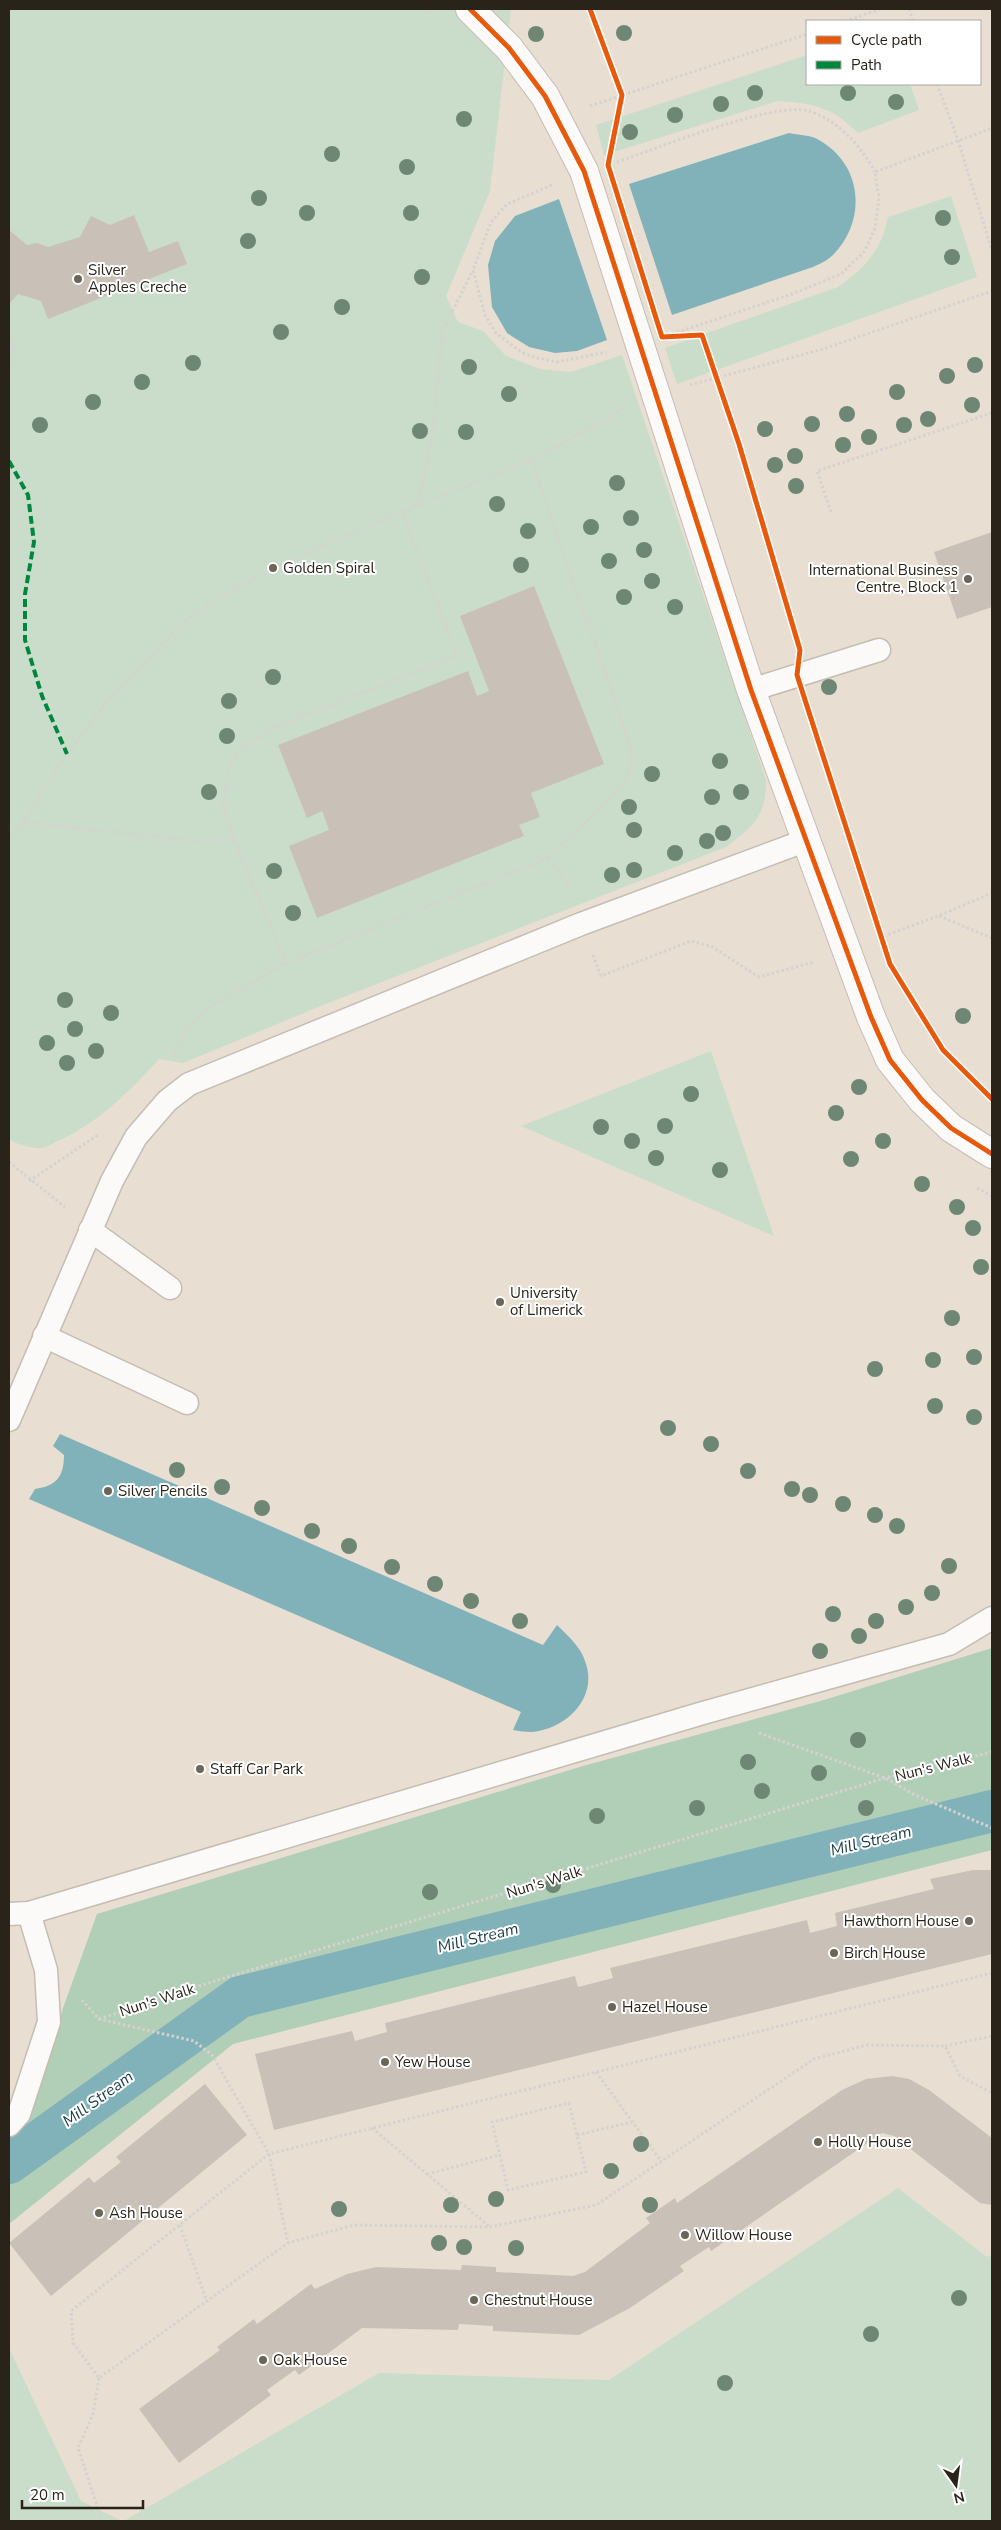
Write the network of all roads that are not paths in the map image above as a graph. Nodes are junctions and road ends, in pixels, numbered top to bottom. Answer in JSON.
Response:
{"nodes":[{"id":1,"x":470,"y":9,"type":"edge"},
{"id":2,"x":878,"y":650,"type":"dead end"},
{"id":3,"x":750,"y":690,"type":"junction"},
{"id":4,"x":806,"y":840,"type":"junction"},
{"id":5,"x":992,"y":1154,"type":"edge"},
{"id":6,"x":90,"y":1230,"type":"junction"},
{"id":7,"x":170,"y":1288,"type":"dead end"},
{"id":8,"x":44,"y":1336,"type":"junction"},
{"id":9,"x":187,"y":1403,"type":"dead end"},
{"id":10,"x":9,"y":1420,"type":"edge"},
{"id":11,"x":992,"y":1618,"type":"edge"},
{"id":12,"x":19,"y":1913,"type":"edge"},
{"id":13,"x":9,"y":2125,"type":"edge"}],
"edges":[{"from":1,"to":3,"type":"street"},
{"from":2,"to":3,"type":"lane"},
{"from":3,"to":4,"type":"street"},
{"from":4,"to":5,"type":"street"},
{"from":4,"to":6,"type":"lane"},
{"from":6,"to":7,"type":"lane"},
{"from":6,"to":8,"type":"lane"},
{"from":8,"to":9,"type":"lane"},
{"from":8,"to":10,"type":"lane"},
{"from":11,"to":12,"type":"lane"},
{"from":12,"to":13,"type":"lane"}]}
